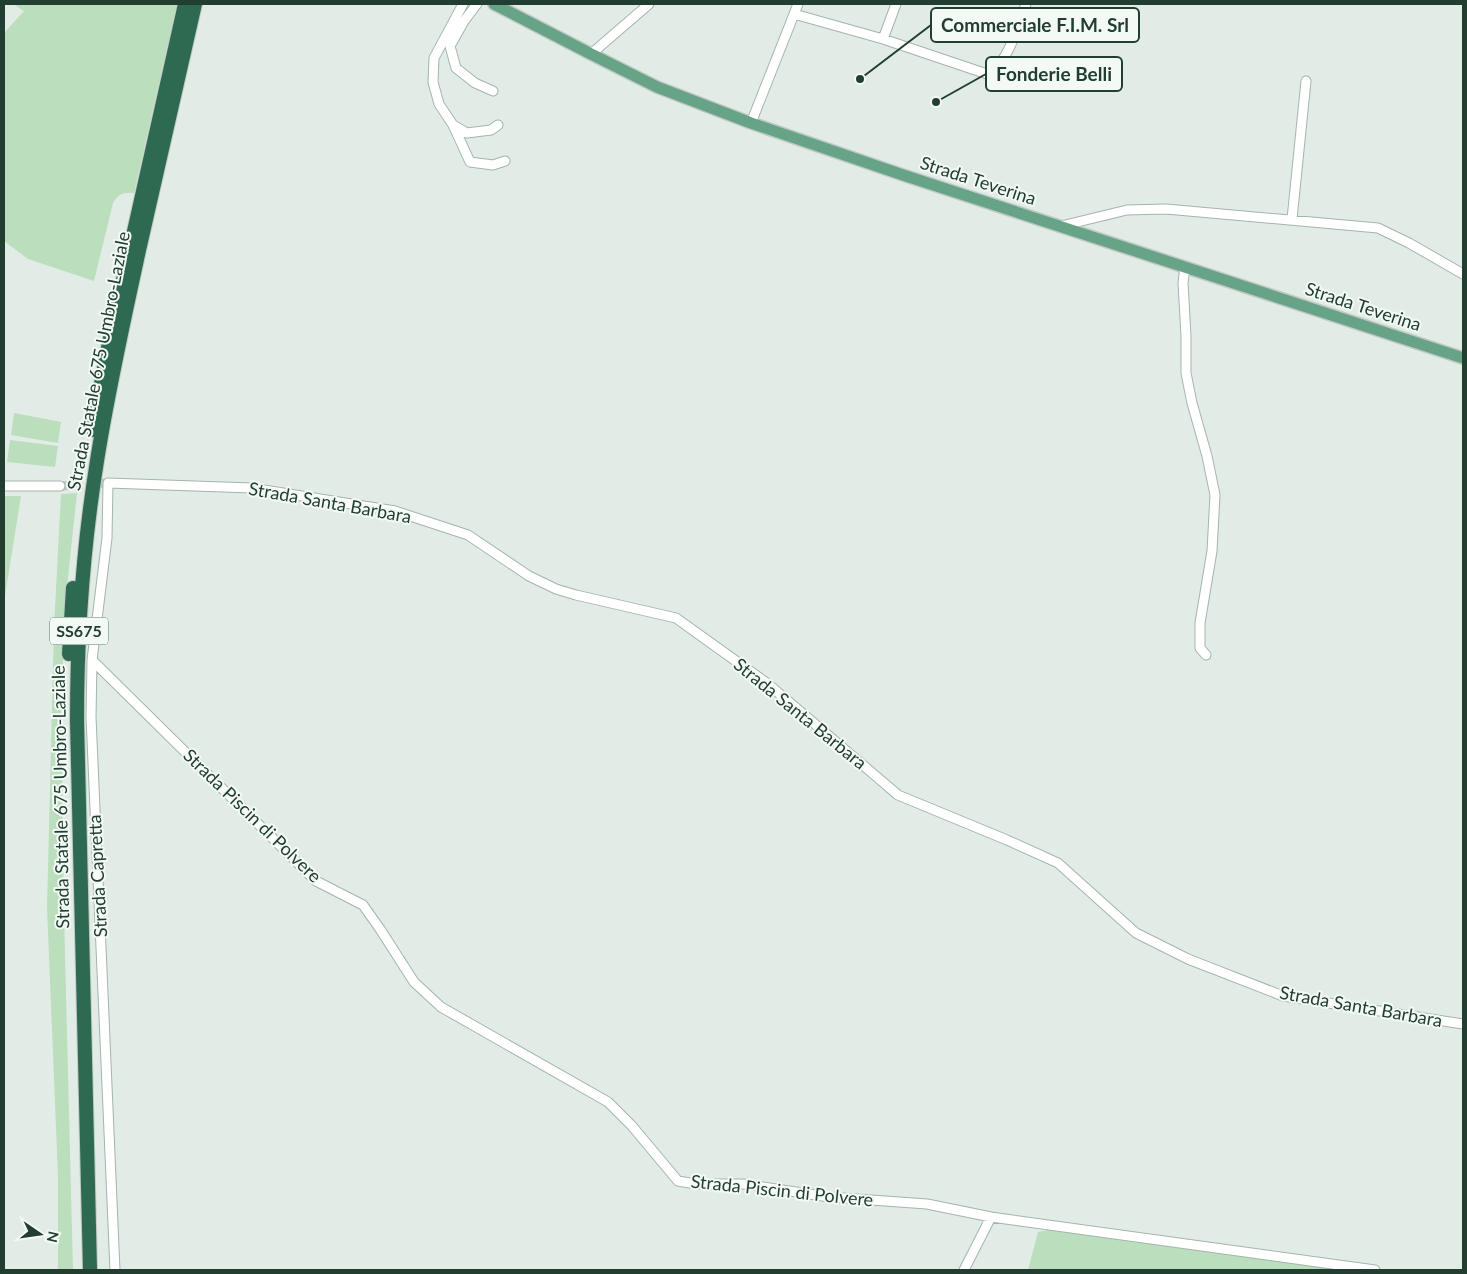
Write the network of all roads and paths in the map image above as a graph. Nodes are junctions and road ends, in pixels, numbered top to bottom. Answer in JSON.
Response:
{"nodes":[{"id":1,"x":185,"y":4,"type":"edge"},
{"id":2,"x":195,"y":4,"type":"edge"},
{"id":3,"x":463,"y":4,"type":"edge"},
{"id":4,"x":477,"y":4,"type":"edge"},
{"id":5,"x":494,"y":4,"type":"edge"},
{"id":6,"x":649,"y":4,"type":"edge"},
{"id":7,"x":798,"y":4,"type":"edge"},
{"id":8,"x":896,"y":4,"type":"edge"},
{"id":9,"x":1026,"y":4,"type":"edge"},
{"id":10,"x":794,"y":14,"type":"junction"},
{"id":11,"x":883,"y":38,"type":"junction"},
{"id":12,"x":591,"y":54,"type":"junction"},
{"id":13,"x":1306,"y":81,"type":"dead end"},
{"id":14,"x":493,"y":92,"type":"dead end"},
{"id":15,"x":751,"y":123,"type":"junction"},
{"id":16,"x":453,"y":125,"type":"junction"},
{"id":17,"x":498,"y":125,"type":"dead end"},
{"id":18,"x":505,"y":161,"type":"dead end"},
{"id":19,"x":1292,"y":219,"type":"junction"},
{"id":20,"x":1061,"y":226,"type":"junction"},
{"id":21,"x":1185,"y":267,"type":"junction"},
{"id":22,"x":1463,"y":274,"type":"edge"},
{"id":23,"x":1463,"y":358,"type":"edge"},
{"id":24,"x":108,"y":483,"type":"joint"},
{"id":25,"x":4,"y":486,"type":"edge"},
{"id":26,"x":60,"y":486,"type":"tunnel mouth"},
{"id":27,"x":1206,"y":654,"type":"dead end"},
{"id":28,"x":92,"y":660,"type":"junction"},
{"id":29,"x":1463,"y":1024,"type":"edge"},
{"id":30,"x":991,"y":1217,"type":"junction"},
{"id":31,"x":81,"y":1270,"type":"edge"},
{"id":32,"x":90,"y":1270,"type":"edge"},
{"id":33,"x":115,"y":1270,"type":"edge"},
{"id":34,"x":964,"y":1270,"type":"edge"},
{"id":35,"x":1374,"y":1270,"type":"edge"}],
"edges":[{"from":1,"to":31,"type":"highway","name":"Strada Statale 675 Umbro-Laziale","number":"SS675"},
{"from":2,"to":32,"type":"highway","name":"Strada Statale 675 Umbro-Laziale","number":"SS675"},
{"from":3,"to":16,"type":"street"},
{"from":4,"to":14,"type":"street"},
{"from":5,"to":12,"type":"main road","name":"Strada Teverina"},
{"from":6,"to":12,"type":"street"},
{"from":7,"to":10,"type":"street"},
{"from":8,"to":11,"type":"street"},
{"from":9,"to":11,"type":"street"},
{"from":10,"to":11,"type":"street"},
{"from":10,"to":15,"type":"street"},
{"from":12,"to":15,"type":"main road","name":"Strada Teverina"},
{"from":13,"to":19,"type":"street"},
{"from":15,"to":20,"type":"main road","name":"Strada Teverina"},
{"from":16,"to":17,"type":"street"},
{"from":16,"to":18,"type":"street"},
{"from":19,"to":20,"type":"street"},
{"from":19,"to":22,"type":"street"},
{"from":20,"to":21,"type":"main road","name":"Strada Teverina"},
{"from":21,"to":23,"type":"main road","name":"Strada Teverina"},
{"from":21,"to":27,"type":"street"},
{"from":24,"to":28,"type":"street","name":"Strada Capretta"},
{"from":24,"to":29,"type":"street","name":"Strada Santa Barbara"},
{"from":25,"to":26,"type":"street"},
{"from":28,"to":30,"type":"street","name":"Strada Piscin di Polvere"},
{"from":28,"to":33,"type":"street","name":"Strada Capretta"},
{"from":30,"to":34,"type":"street"},
{"from":30,"to":35,"type":"street","name":"Strada Piscin di Polvere"}]}
